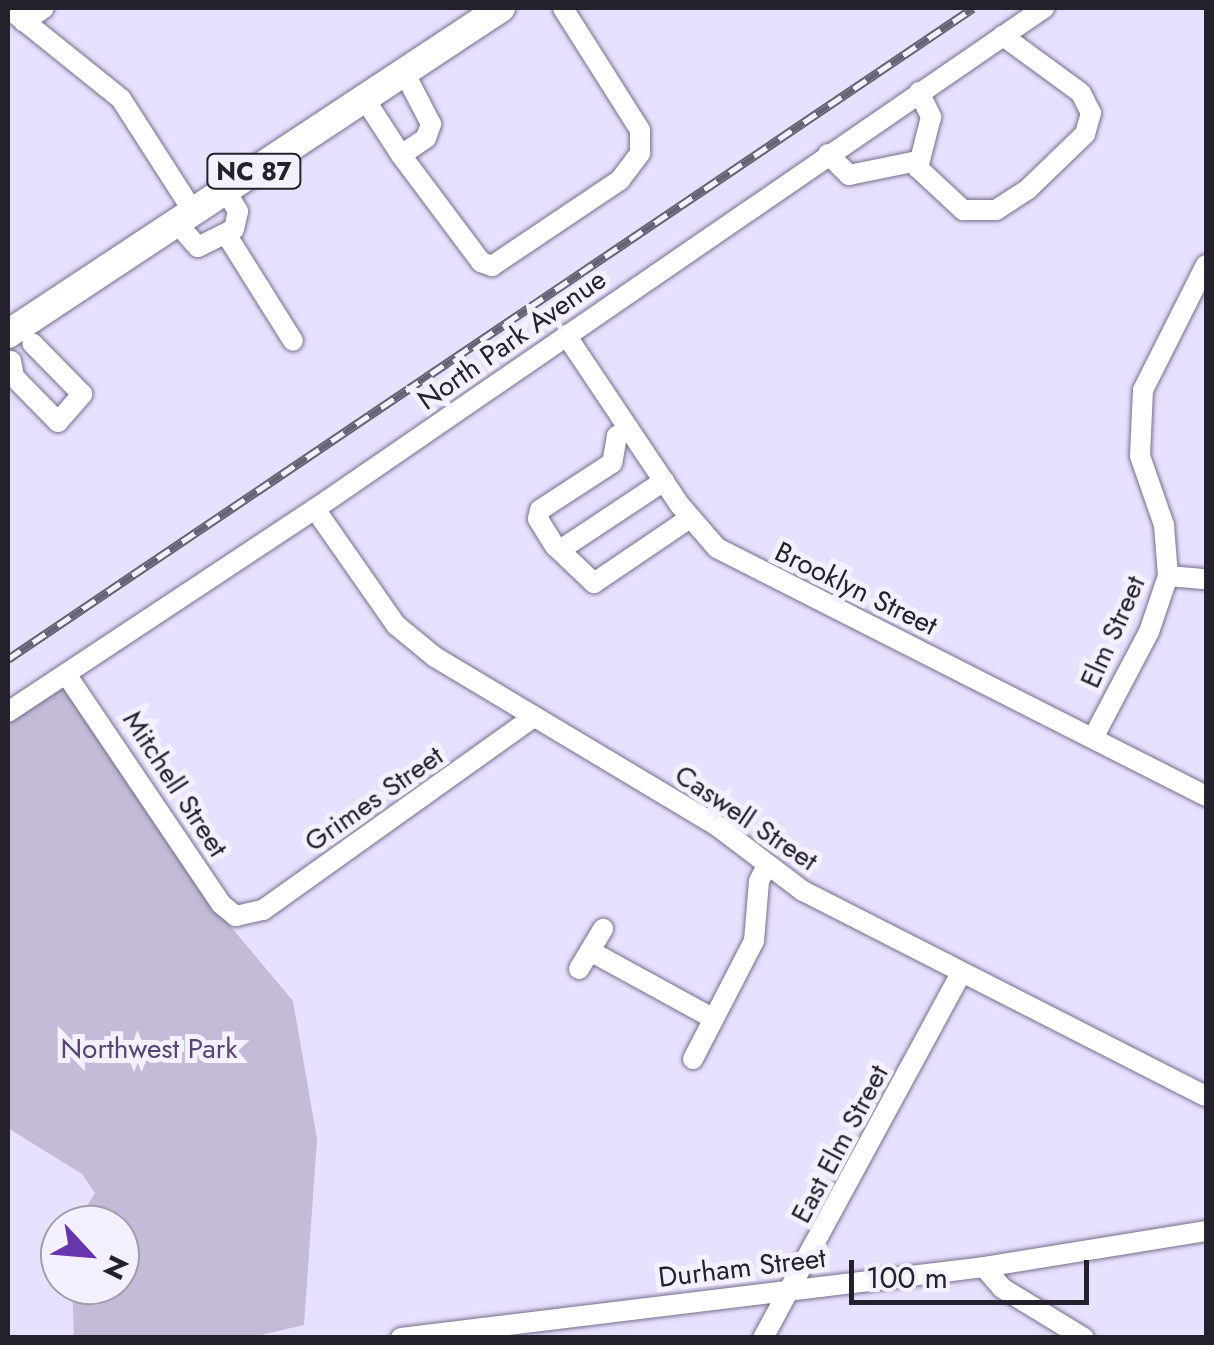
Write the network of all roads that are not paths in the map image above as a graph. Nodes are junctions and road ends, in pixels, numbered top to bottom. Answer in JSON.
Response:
{"nodes":[{"id":1,"x":8,"y":8,"type":"edge"},
{"id":2,"x":44,"y":8,"type":"edge"},
{"id":3,"x":501,"y":8,"type":"edge"},
{"id":4,"x":562,"y":8,"type":"edge"},
{"id":5,"x":1044,"y":8,"type":"edge"},
{"id":6,"x":24,"y":22,"type":"junction"},
{"id":7,"x":1003,"y":36,"type":"junction"},
{"id":8,"x":404,"y":72,"type":"junction"},
{"id":9,"x":919,"y":92,"type":"junction"},
{"id":10,"x":364,"y":98,"type":"junction"},
{"id":11,"x":828,"y":154,"type":"junction"},
{"id":12,"x":401,"y":155,"type":"junction"},
{"id":13,"x":918,"y":161,"type":"junction"},
{"id":14,"x":226,"y":190,"type":"junction"},
{"id":15,"x":185,"y":217,"type":"junction"},
{"id":16,"x":226,"y":234,"type":"junction"},
{"id":17,"x":1206,"y":264,"type":"edge"},
{"id":18,"x":566,"y":334,"type":"junction"},
{"id":19,"x":292,"y":341,"type":"dead end"},
{"id":20,"x":16,"y":344,"type":"edge"},
{"id":21,"x":628,"y":428,"type":"junction"},
{"id":22,"x":664,"y":481,"type":"junction"},
{"id":23,"x":315,"y":510,"type":"junction"},
{"id":24,"x":690,"y":518,"type":"junction"},
{"id":25,"x":560,"y":550,"type":"junction"},
{"id":26,"x":1168,"y":576,"type":"junction"},
{"id":27,"x":1206,"y":579,"type":"edge"},
{"id":28,"x":66,"y":674,"type":"junction"},
{"id":29,"x":8,"y":712,"type":"edge"},
{"id":30,"x":532,"y":718,"type":"junction"},
{"id":31,"x":1093,"y":738,"type":"junction"},
{"id":32,"x":1206,"y":796,"type":"edge"},
{"id":33,"x":767,"y":865,"type":"junction"},
{"id":34,"x":243,"y":916,"type":"joint"},
{"id":35,"x":603,"y":929,"type":"dead end"},
{"id":36,"x":961,"y":974,"type":"junction"},
{"id":37,"x":714,"y":1019,"type":"junction"},
{"id":38,"x":693,"y":1059,"type":"dead end"},
{"id":39,"x":1206,"y":1096,"type":"edge"},
{"id":40,"x":1206,"y":1231,"type":"edge"},
{"id":41,"x":984,"y":1267,"type":"junction"},
{"id":42,"x":792,"y":1290,"type":"junction"},
{"id":43,"x":455,"y":1334,"type":"edge"},
{"id":44,"x":401,"y":1338,"type":"edge"},
{"id":45,"x":763,"y":1338,"type":"edge"},
{"id":46,"x":1084,"y":1338,"type":"edge"}],
"edges":[{"from":1,"to":6,"type":"street"},
{"from":2,"to":6,"type":"street"},
{"from":3,"to":8,"type":"highway","number":"NC 87"},
{"from":4,"to":12,"type":"street"},
{"from":5,"to":7,"type":"street","name":"North Park Avenue"},
{"from":6,"to":15,"type":"street"},
{"from":7,"to":9,"type":"street","name":"North Park Avenue"},
{"from":7,"to":13,"type":"street"},
{"from":8,"to":10,"type":"highway","number":"NC 87"},
{"from":8,"to":12,"type":"street"},
{"from":9,"to":11,"type":"street","name":"North Park Avenue"},
{"from":9,"to":13,"type":"street"},
{"from":10,"to":12,"type":"street"},
{"from":10,"to":14,"type":"highway","number":"NC 87"},
{"from":11,"to":13,"type":"street"},
{"from":11,"to":18,"type":"street","name":"North Park Avenue"},
{"from":14,"to":15,"type":"highway","number":"NC 87"},
{"from":14,"to":16,"type":"street"},
{"from":15,"to":16,"type":"street"},
{"from":15,"to":20,"type":"highway","number":"NC 87"},
{"from":16,"to":19,"type":"street"},
{"from":17,"to":26,"type":"street","name":"Elm Street"},
{"from":18,"to":21,"type":"street","name":"Brooklyn Street"},
{"from":18,"to":23,"type":"street","name":"North Park Avenue"},
{"from":21,"to":22,"type":"street","name":"Brooklyn Street"},
{"from":21,"to":25,"type":"street"},
{"from":22,"to":24,"type":"street","name":"Brooklyn Street"},
{"from":22,"to":25,"type":"street"},
{"from":23,"to":28,"type":"street","name":"North Park Avenue"},
{"from":23,"to":30,"type":"street","name":"Caswell Street"},
{"from":24,"to":25,"type":"street"},
{"from":24,"to":31,"type":"street","name":"Brooklyn Street"},
{"from":26,"to":27,"type":"street"},
{"from":26,"to":31,"type":"street","name":"Elm Street"},
{"from":28,"to":29,"type":"street","name":"North Park Avenue"},
{"from":28,"to":34,"type":"street","name":"Mitchell Street"},
{"from":30,"to":33,"type":"street","name":"Caswell Street"},
{"from":30,"to":34,"type":"street","name":"Grimes Street"},
{"from":31,"to":32,"type":"street","name":"Brooklyn Street"},
{"from":33,"to":36,"type":"street","name":"Caswell Street"},
{"from":33,"to":37,"type":"street"},
{"from":35,"to":37,"type":"street"},
{"from":36,"to":39,"type":"street","name":"Caswell Street"},
{"from":36,"to":42,"type":"street","name":"East Elm Street"},
{"from":37,"to":38,"type":"street"},
{"from":40,"to":41,"type":"street","name":"Durham Street"},
{"from":41,"to":42,"type":"street","name":"Durham Street"},
{"from":41,"to":46,"type":"street"},
{"from":42,"to":43,"type":"street","name":"Durham Street"},
{"from":42,"to":45,"type":"street","name":"East Elm Street"},
{"from":43,"to":44,"type":"street","name":"Durham Street"}]}
